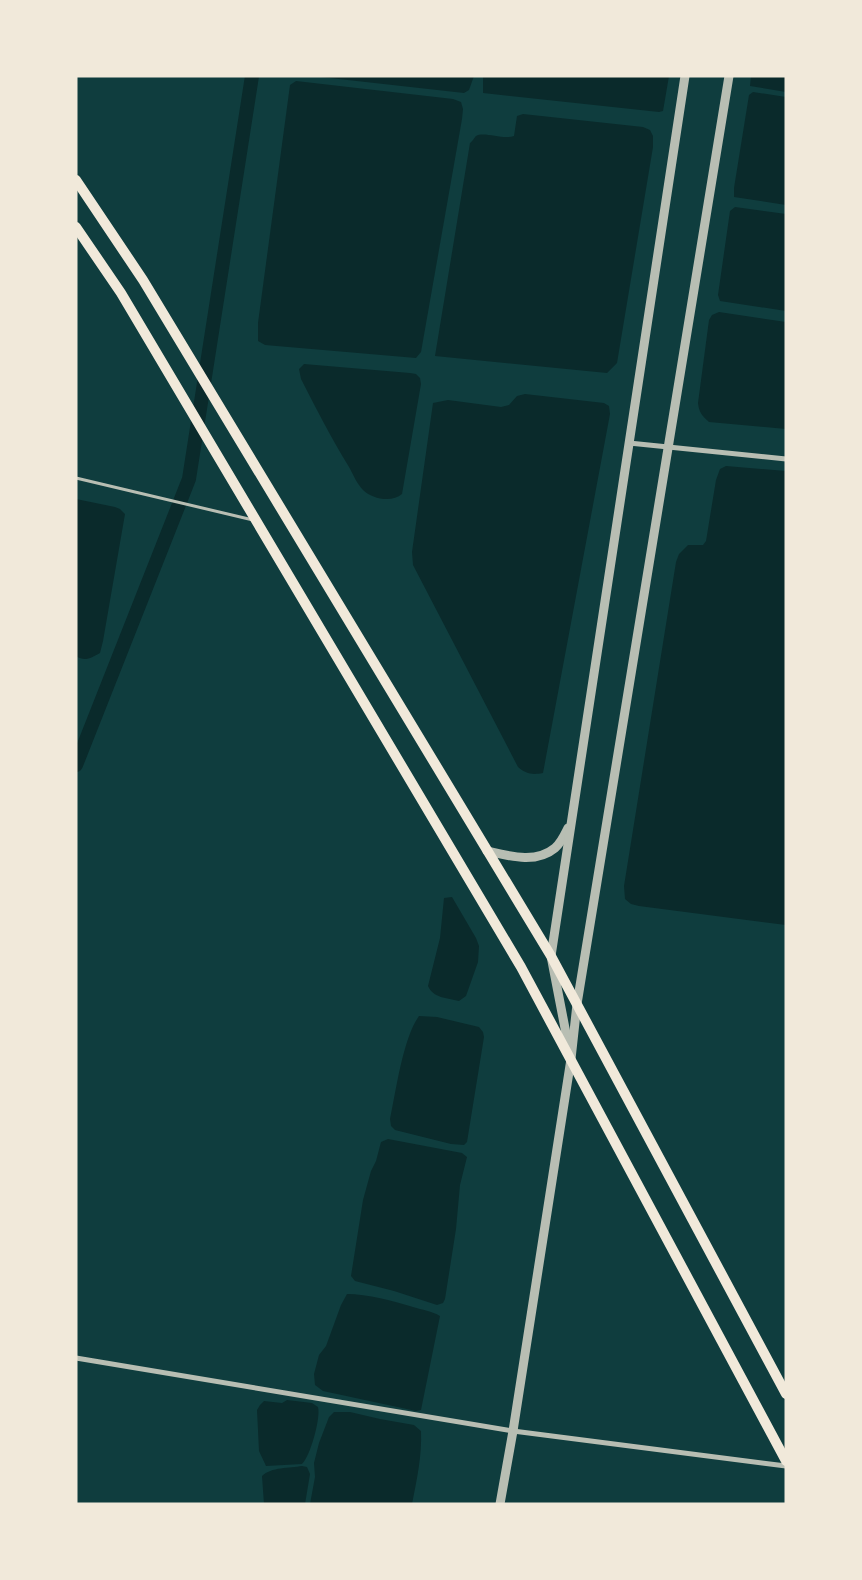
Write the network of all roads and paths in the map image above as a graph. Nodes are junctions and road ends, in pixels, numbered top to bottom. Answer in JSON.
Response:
{"nodes":[{"id":1,"x":685,"y":76,"type":"edge"},
{"id":2,"x":729,"y":76,"type":"edge"},
{"id":3,"x":76,"y":180,"type":"edge"},
{"id":4,"x":76,"y":227,"type":"edge"},
{"id":5,"x":629,"y":443,"type":"junction"},
{"id":6,"x":668,"y":447,"type":"junction"},
{"id":7,"x":786,"y":459,"type":"edge"},
{"id":8,"x":76,"y":478,"type":"edge"},
{"id":9,"x":257,"y":521,"type":"junction"},
{"id":10,"x":571,"y":824,"type":"junction"},
{"id":11,"x":487,"y":851,"type":"junction"},
{"id":12,"x":551,"y":956,"type":"junction"},
{"id":13,"x":577,"y":1004,"type":"junction"},
{"id":14,"x":570,"y":1059,"type":"junction"},
{"id":15,"x":76,"y":1358,"type":"edge"},
{"id":16,"x":786,"y":1394,"type":"edge"},
{"id":17,"x":513,"y":1431,"type":"junction"},
{"id":18,"x":786,"y":1461,"type":"edge"},
{"id":19,"x":786,"y":1466,"type":"edge"},
{"id":20,"x":500,"y":1504,"type":"edge"}],
"edges":[{"from":1,"to":5,"type":"street"},
{"from":2,"to":6,"type":"street"},
{"from":3,"to":11,"type":"main road"},
{"from":4,"to":9,"type":"main road"},
{"from":5,"to":6,"type":"street"},
{"from":5,"to":10,"type":"street"},
{"from":6,"to":7,"type":"street"},
{"from":6,"to":13,"type":"street"},
{"from":8,"to":9,"type":"lane"},
{"from":9,"to":14,"type":"main road"},
{"from":10,"to":11,"type":"street"},
{"from":10,"to":12,"type":"street"},
{"from":11,"to":12,"type":"main road"},
{"from":12,"to":13,"type":"main road"},
{"from":12,"to":14,"type":"street"},
{"from":13,"to":14,"type":"street"},
{"from":13,"to":16,"type":"main road"},
{"from":14,"to":17,"type":"street"},
{"from":14,"to":18,"type":"main road"},
{"from":15,"to":17,"type":"street"},
{"from":17,"to":19,"type":"street"},
{"from":17,"to":20,"type":"street"}]}
